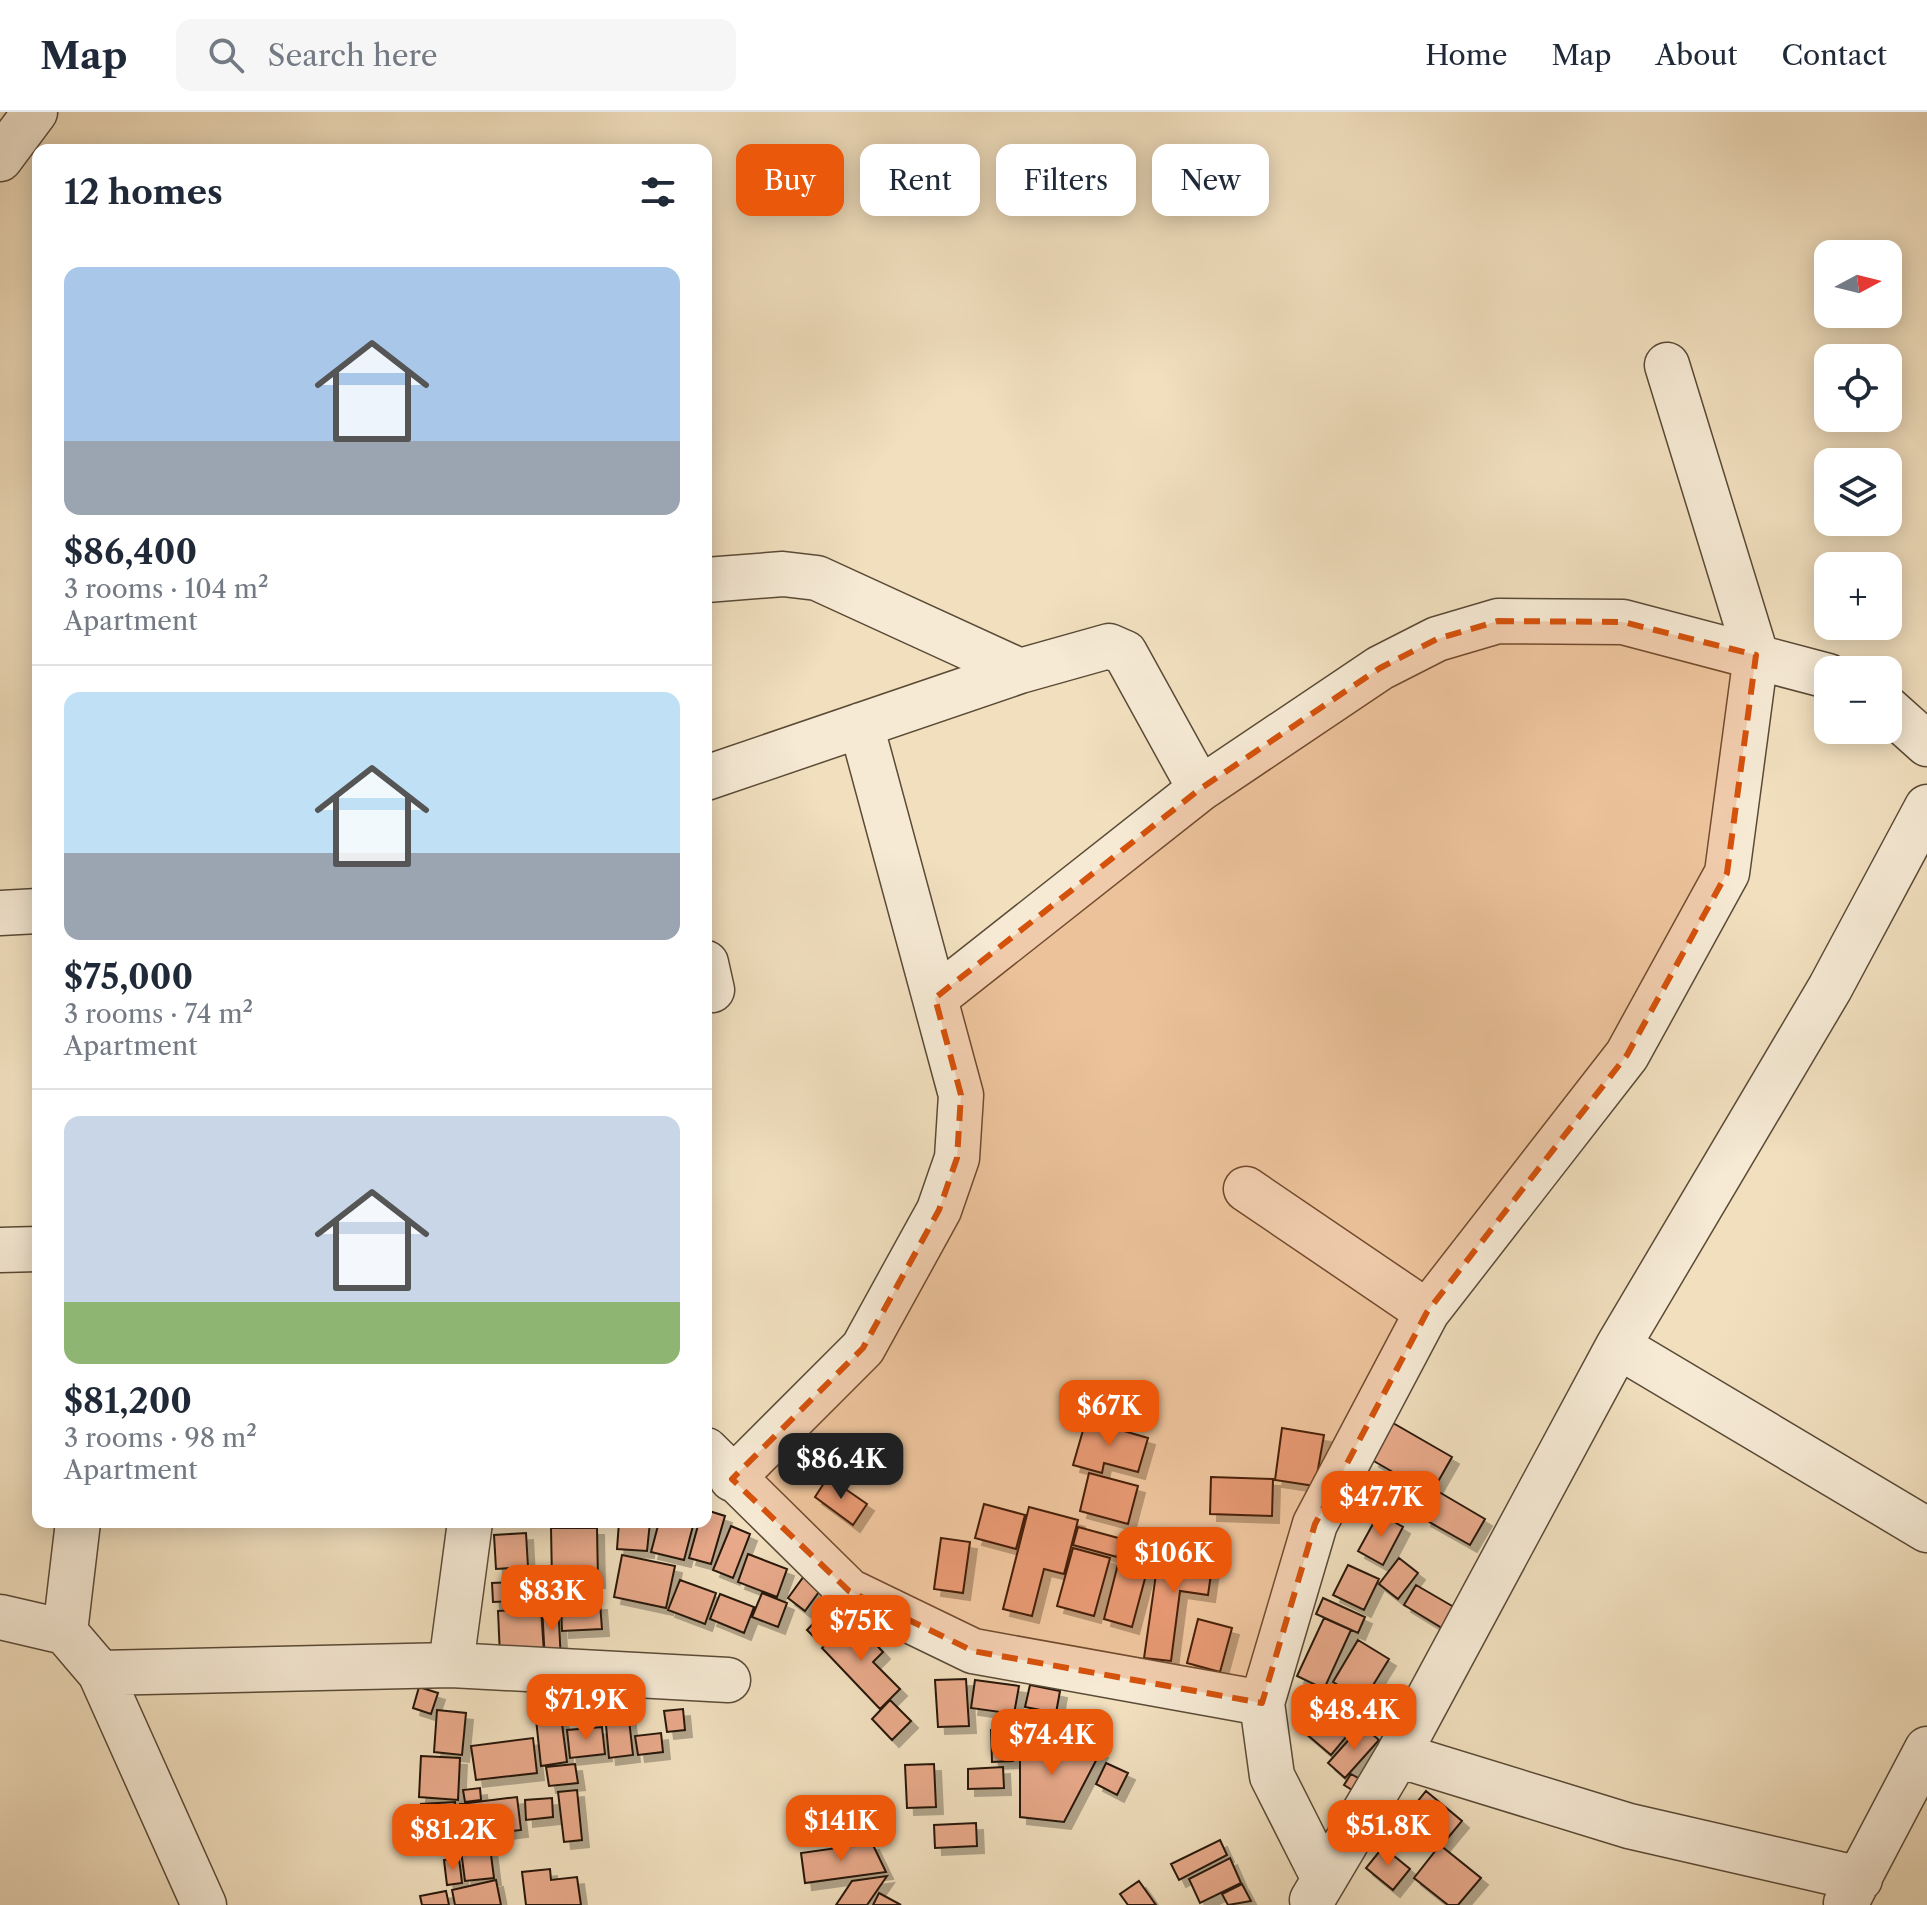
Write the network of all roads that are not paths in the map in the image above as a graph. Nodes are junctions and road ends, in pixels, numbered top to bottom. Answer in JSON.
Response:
{"nodes":[{"id":1,"x":35,"y":112,"type":"edge"},
{"id":2,"x":0,"y":159,"type":"edge"},
{"id":3,"x":1667,"y":365,"type":"dead end"},
{"id":4,"x":712,"y":580,"type":"edge"},
{"id":5,"x":1756,"y":655,"type":"junction"},
{"id":6,"x":1020,"y":671,"type":"junction"},
{"id":7,"x":1814,"y":672,"type":"edge"},
{"id":8,"x":1902,"y":722,"type":"edge"},
{"id":9,"x":861,"y":725,"type":"junction"},
{"id":10,"x":1927,"y":744,"type":"edge"},
{"id":11,"x":712,"y":776,"type":"edge"},
{"id":12,"x":1200,"y":789,"type":"junction"},
{"id":13,"x":1927,"y":807,"type":"edge"},
{"id":14,"x":32,"y":911,"type":"edge"},
{"id":15,"x":0,"y":913,"type":"edge"},
{"id":16,"x":935,"y":998,"type":"junction"},
{"id":17,"x":1246,"y":1189,"type":"dead end"},
{"id":18,"x":32,"y":1249,"type":"edge"},
{"id":19,"x":0,"y":1250,"type":"edge"},
{"id":20,"x":1427,"y":1312,"type":"junction"},
{"id":21,"x":1618,"y":1346,"type":"junction"},
{"id":22,"x":719,"y":1464,"type":"edge"},
{"id":23,"x":77,"y":1528,"type":"edge"},
{"id":24,"x":469,"y":1528,"type":"edge"},
{"id":25,"x":1927,"y":1530,"type":"edge"},
{"id":26,"x":0,"y":1617,"type":"edge"},
{"id":27,"x":65,"y":1632,"type":"junction"},
{"id":28,"x":451,"y":1665,"type":"junction"},
{"id":29,"x":100,"y":1673,"type":"junction"},
{"id":30,"x":728,"y":1680,"type":"dead end"},
{"id":31,"x":1262,"y":1703,"type":"junction"},
{"id":32,"x":1927,"y":1749,"type":"edge"},
{"id":33,"x":1398,"y":1755,"type":"junction"},
{"id":34,"x":1317,"y":1892,"type":"edge"},
{"id":35,"x":1852,"y":1892,"type":"edge"},
{"id":36,"x":204,"y":1905,"type":"edge"}],
"edges":[{"from":1,"to":2,"type":"street"},
{"from":3,"to":5,"type":"street"},
{"from":4,"to":6,"type":"street"},
{"from":5,"to":7,"type":"street"},
{"from":5,"to":12,"type":"street"},
{"from":5,"to":20,"type":"street"},
{"from":6,"to":9,"type":"street"},
{"from":6,"to":12,"type":"street"},
{"from":8,"to":10,"type":"street"},
{"from":9,"to":11,"type":"street"},
{"from":9,"to":16,"type":"street"},
{"from":12,"to":16,"type":"street"},
{"from":13,"to":21,"type":"street"},
{"from":14,"to":15,"type":"street"},
{"from":16,"to":22,"type":"street"},
{"from":17,"to":20,"type":"street"},
{"from":18,"to":19,"type":"street"},
{"from":20,"to":31,"type":"street"},
{"from":21,"to":25,"type":"street"},
{"from":21,"to":33,"type":"street"},
{"from":22,"to":31,"type":"street"},
{"from":23,"to":27,"type":"street"},
{"from":24,"to":28,"type":"street"},
{"from":26,"to":27,"type":"street"},
{"from":27,"to":29,"type":"street"},
{"from":28,"to":29,"type":"street"},
{"from":28,"to":30,"type":"street"},
{"from":29,"to":36,"type":"street"},
{"from":31,"to":34,"type":"street"},
{"from":32,"to":35,"type":"street"},
{"from":33,"to":34,"type":"street"},
{"from":33,"to":35,"type":"street"}]}
